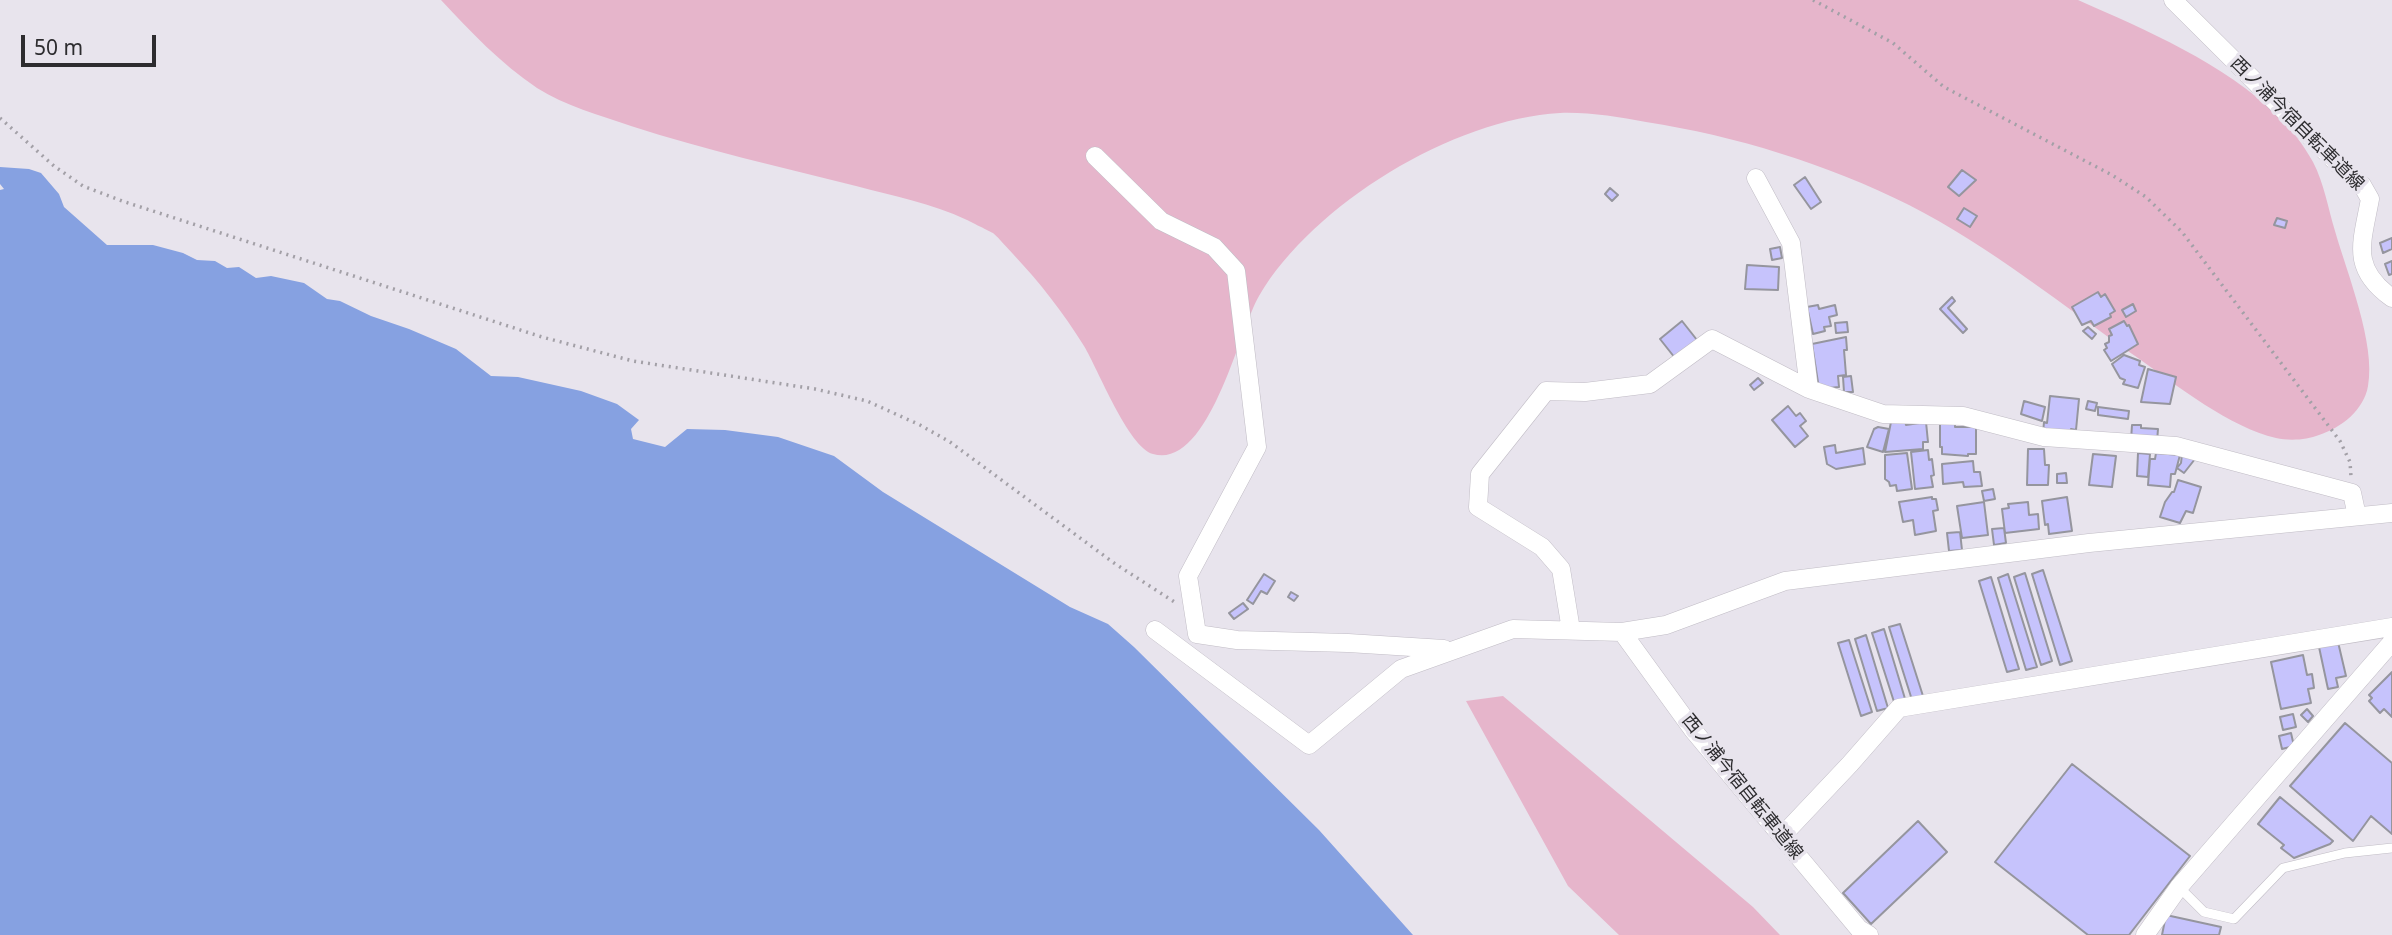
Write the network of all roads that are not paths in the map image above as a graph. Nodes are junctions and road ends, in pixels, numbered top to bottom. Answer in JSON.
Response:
{"nodes":[{"id":1,"x":2173,"y":0,"type":"edge"},
{"id":2,"x":1095,"y":156,"type":"dead end"},
{"id":3,"x":1756,"y":178,"type":"dead end"},
{"id":4,"x":2392,"y":298,"type":"edge"},
{"id":5,"x":1809,"y":389,"type":"junction"},
{"id":6,"x":2392,"y":513,"type":"edge"},
{"id":7,"x":2357,"y":516,"type":"junction"},
{"id":8,"x":2392,"y":627,"type":"edge"},
{"id":9,"x":1155,"y":630,"type":"dead end"},
{"id":10,"x":1571,"y":630,"type":"junction"},
{"id":11,"x":1622,"y":632,"type":"junction"},
{"id":12,"x":2392,"y":642,"type":"edge"},
{"id":13,"x":1451,"y":650,"type":"junction"},
{"id":14,"x":1782,"y":836,"type":"junction"},
{"id":15,"x":2392,"y":848,"type":"edge"},
{"id":16,"x":2179,"y":887,"type":"junction"},
{"id":17,"x":1869,"y":935,"type":"edge"},
{"id":18,"x":2145,"y":935,"type":"edge"}],
"edges":[{"from":1,"to":4,"type":"street","name":"西ノ浦今宿自転車道線"},
{"from":2,"to":13,"type":"street"},
{"from":3,"to":5,"type":"street"},
{"from":5,"to":7,"type":"street"},
{"from":5,"to":10,"type":"street"},
{"from":6,"to":7,"type":"street"},
{"from":7,"to":11,"type":"street"},
{"from":8,"to":14,"type":"street"},
{"from":9,"to":13,"type":"street"},
{"from":10,"to":11,"type":"street"},
{"from":10,"to":13,"type":"street"},
{"from":11,"to":14,"type":"street","name":"西ノ浦今宿自転車道線"},
{"from":12,"to":16,"type":"street"},
{"from":14,"to":17,"type":"street","name":"西ノ浦今宿自転車道線"},
{"from":15,"to":16,"type":"lane"},
{"from":16,"to":18,"type":"street"}]}
